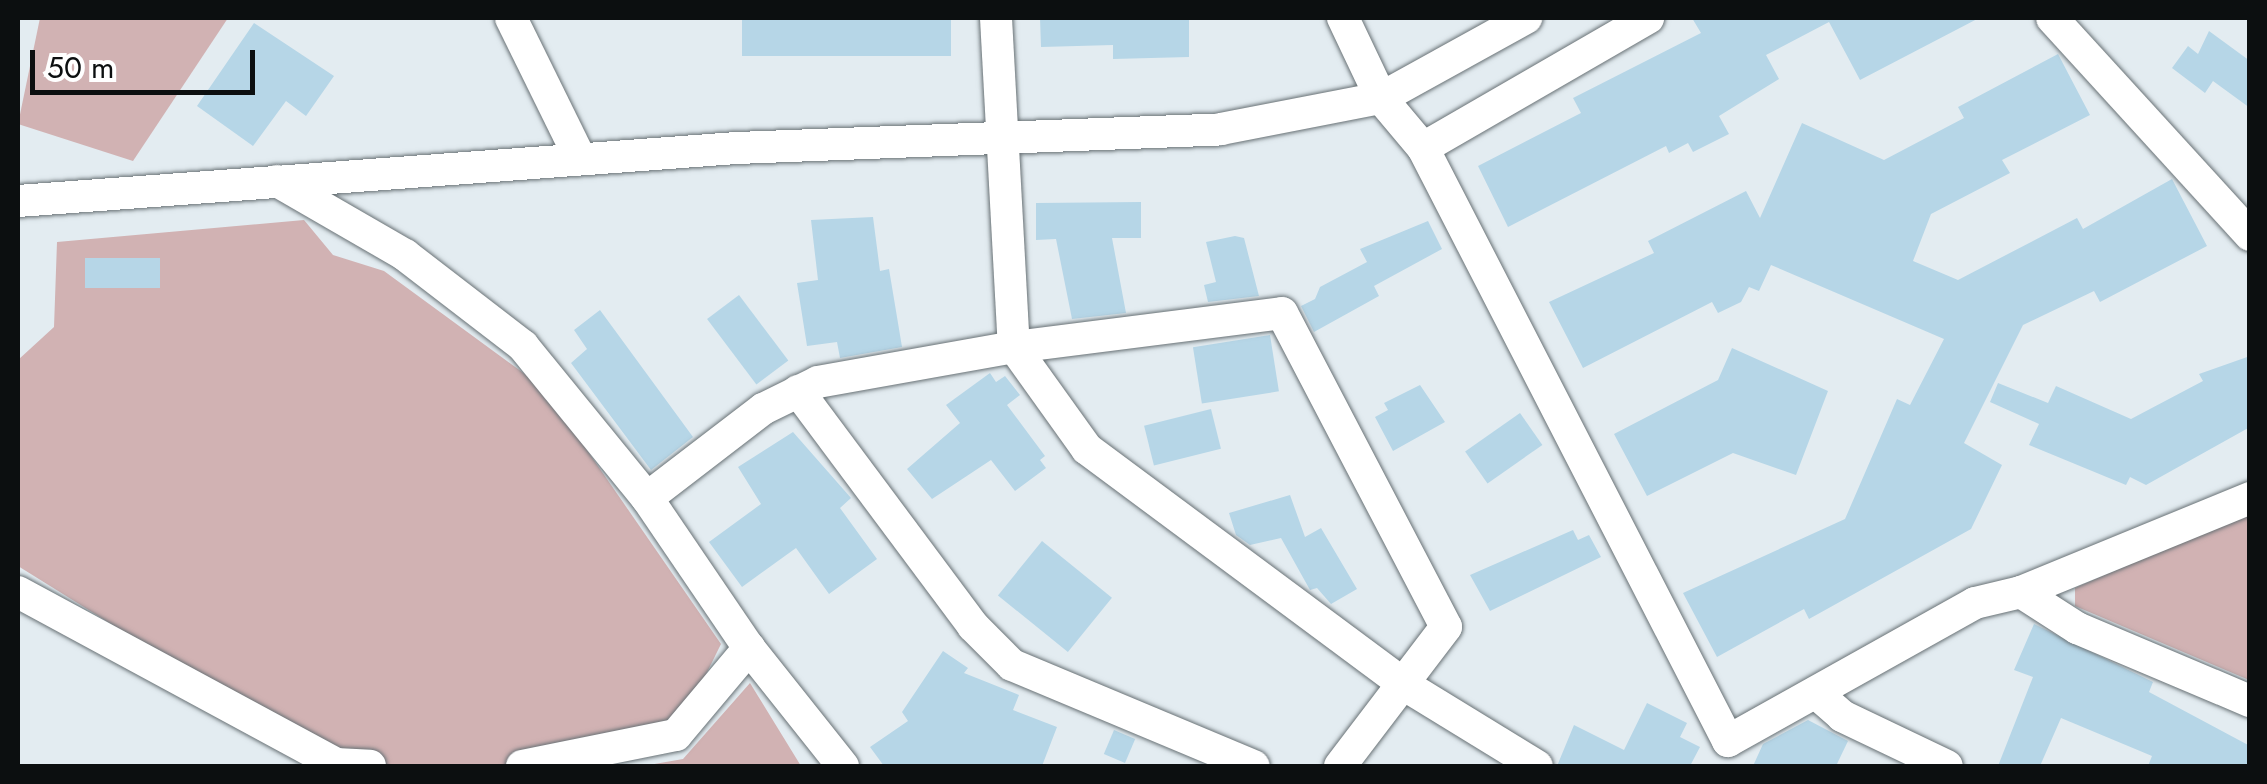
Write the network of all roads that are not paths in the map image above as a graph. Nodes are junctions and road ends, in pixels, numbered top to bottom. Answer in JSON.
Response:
{"nodes":[{"id":1,"x":512,"y":18,"type":"edge"},
{"id":2,"x":996,"y":18,"type":"edge"},
{"id":3,"x":1343,"y":18,"type":"edge"},
{"id":4,"x":1526,"y":18,"type":"edge"},
{"id":5,"x":1648,"y":18,"type":"edge"},
{"id":6,"x":2052,"y":18,"type":"edge"},
{"id":7,"x":1381,"y":98,"type":"junction"},
{"id":8,"x":1000,"y":137,"type":"junction"},
{"id":9,"x":1423,"y":148,"type":"junction"},
{"id":10,"x":580,"y":158,"type":"junction"},
{"id":11,"x":277,"y":181,"type":"junction"},
{"id":12,"x":18,"y":201,"type":"edge"},
{"id":13,"x":2250,"y":235,"type":"edge"},
{"id":14,"x":1014,"y":347,"type":"junction"},
{"id":15,"x":798,"y":391,"type":"junction"},
{"id":16,"x":647,"y":498,"type":"junction"},
{"id":17,"x":2250,"y":498,"type":"edge"},
{"id":18,"x":18,"y":592,"type":"edge"},
{"id":19,"x":2022,"y":592,"type":"junction"},
{"id":20,"x":749,"y":648,"type":"junction"},
{"id":21,"x":1403,"y":684,"type":"junction"},
{"id":22,"x":1816,"y":693,"type":"junction"},
{"id":23,"x":2250,"y":701,"type":"edge"},
{"id":24,"x":1721,"y":754,"type":"edge"},
{"id":25,"x":370,"y":766,"type":"edge"},
{"id":26,"x":522,"y":766,"type":"edge"},
{"id":27,"x":842,"y":766,"type":"edge"},
{"id":28,"x":1254,"y":766,"type":"edge"},
{"id":29,"x":1340,"y":766,"type":"edge"},
{"id":30,"x":1537,"y":766,"type":"edge"},
{"id":31,"x":1947,"y":766,"type":"edge"}],
"edges":[{"from":1,"to":10,"type":"street"},
{"from":2,"to":8,"type":"street"},
{"from":3,"to":7,"type":"street"},
{"from":4,"to":7,"type":"street"},
{"from":5,"to":9,"type":"street"},
{"from":6,"to":13,"type":"street"},
{"from":7,"to":8,"type":"street"},
{"from":7,"to":9,"type":"street"},
{"from":8,"to":10,"type":"street"},
{"from":8,"to":14,"type":"street"},
{"from":9,"to":24,"type":"street"},
{"from":10,"to":11,"type":"street"},
{"from":11,"to":12,"type":"street"},
{"from":11,"to":16,"type":"street"},
{"from":14,"to":15,"type":"street"},
{"from":14,"to":21,"type":"street"},
{"from":14,"to":21,"type":"street"},
{"from":15,"to":16,"type":"street"},
{"from":15,"to":28,"type":"street"},
{"from":16,"to":20,"type":"street"},
{"from":17,"to":19,"type":"street"},
{"from":18,"to":25,"type":"street"},
{"from":19,"to":22,"type":"street"},
{"from":19,"to":23,"type":"street"},
{"from":20,"to":26,"type":"street"},
{"from":20,"to":27,"type":"street"},
{"from":21,"to":29,"type":"street"},
{"from":21,"to":30,"type":"street"},
{"from":22,"to":24,"type":"street"},
{"from":22,"to":31,"type":"street"}]}
